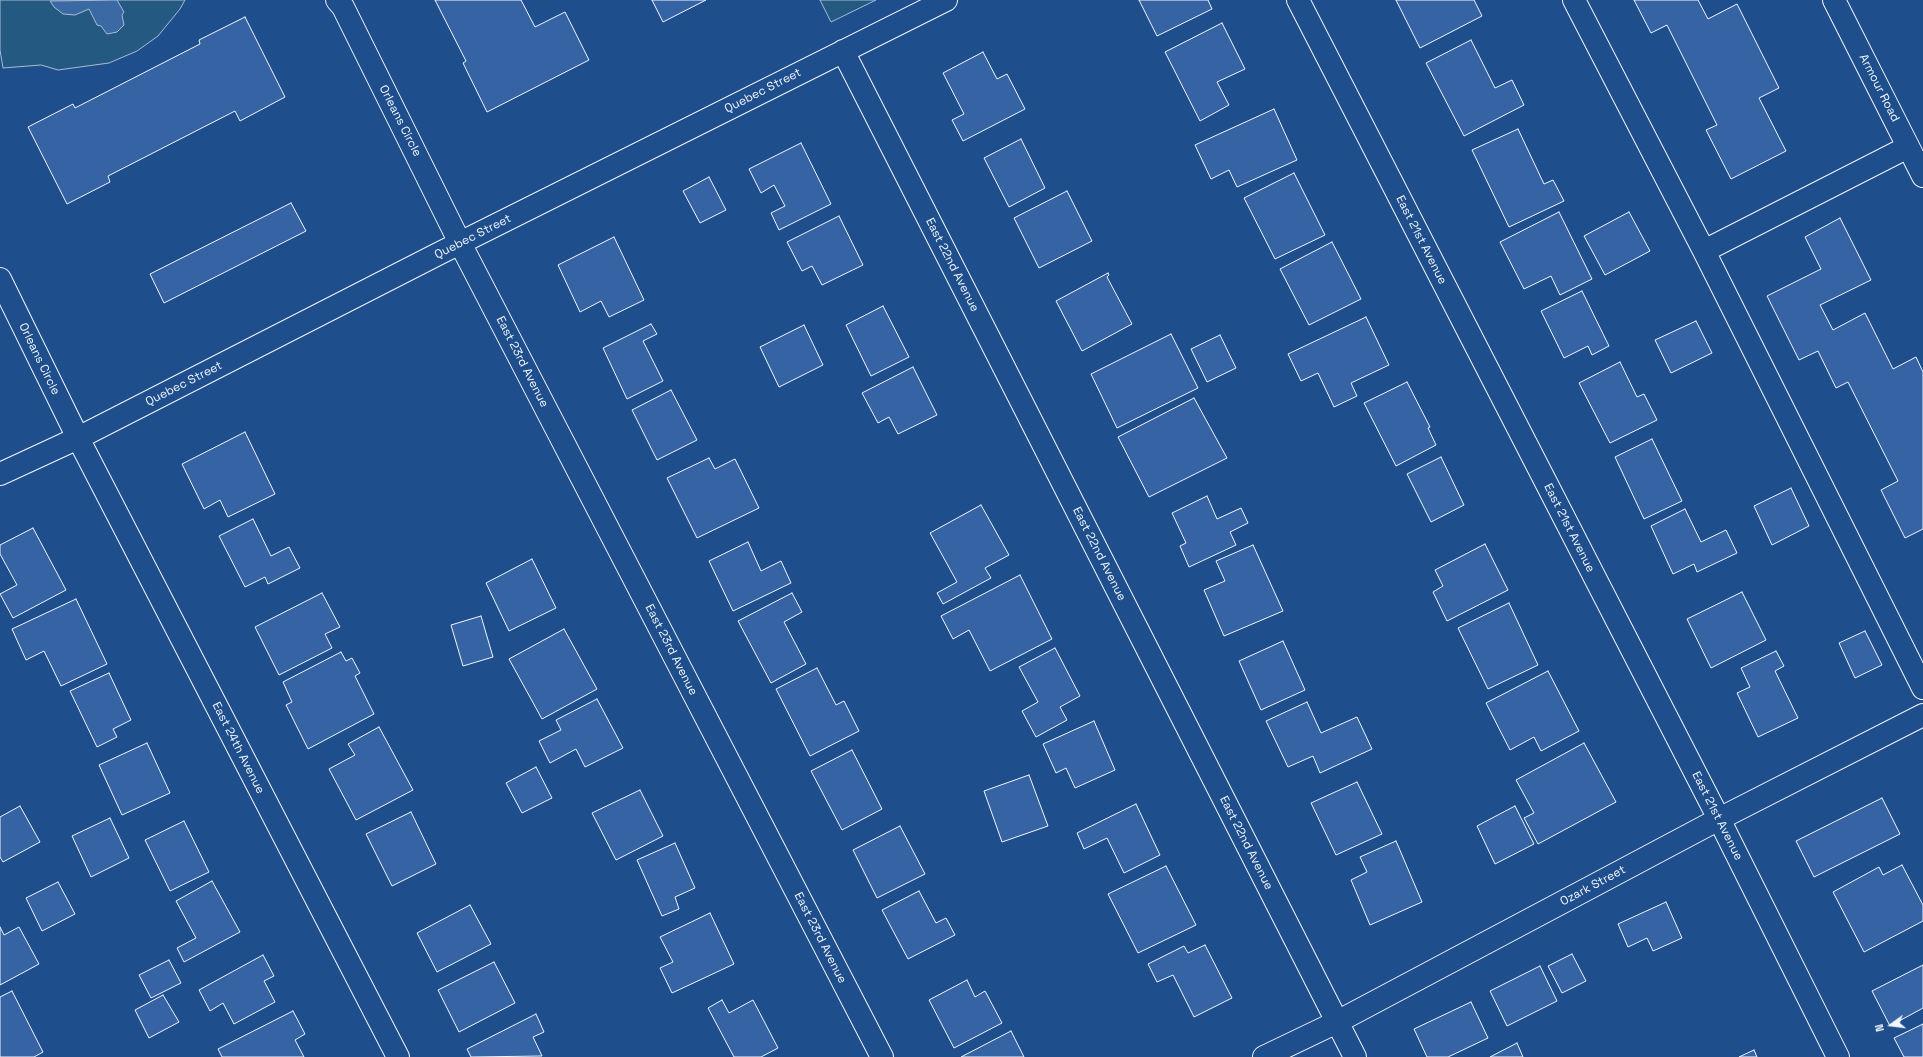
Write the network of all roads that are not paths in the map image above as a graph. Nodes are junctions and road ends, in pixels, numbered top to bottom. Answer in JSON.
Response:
{"nodes":[{"id":1,"x":337,"y":0,"type":"edge"},
{"id":2,"x":946,"y":0,"type":"edge"},
{"id":3,"x":1298,"y":0,"type":"edge"},
{"id":4,"x":1574,"y":0,"type":"edge"},
{"id":5,"x":1834,"y":0,"type":"edge"},
{"id":6,"x":843,"y":51,"type":"junction"},
{"id":7,"x":1908,"y":147,"type":"junction"},
{"id":8,"x":1923,"y":176,"type":"edge"},
{"id":9,"x":460,"y":243,"type":"junction"},
{"id":10,"x":1704,"y":251,"type":"junction"},
{"id":11,"x":0,"y":280,"type":"edge"},
{"id":12,"x":78,"y":438,"type":"junction"},
{"id":13,"x":0,"y":474,"type":"edge"},
{"id":14,"x":1923,"y":688,"type":"edge"},
{"id":15,"x":1923,"y":715,"type":"edge"},
{"id":16,"x":1719,"y":819,"type":"junction"},
{"id":17,"x":1337,"y":1022,"type":"junction"},
{"id":18,"x":398,"y":1057,"type":"edge"},
{"id":19,"x":882,"y":1057,"type":"edge"},
{"id":20,"x":1264,"y":1057,"type":"edge"},
{"id":21,"x":1355,"y":1057,"type":"edge"},
{"id":22,"x":1838,"y":1057,"type":"edge"}],
"edges":[{"from":1,"to":9,"type":"street","name":"Orleans Circle"},
{"from":2,"to":6,"type":"street","name":"Quebec Street"},
{"from":3,"to":16,"type":"street","name":"East 21st Avenue"},
{"from":4,"to":10,"type":"street"},
{"from":5,"to":7,"type":"street","name":"Armour Road"},
{"from":6,"to":9,"type":"street","name":"Quebec Street"},
{"from":6,"to":17,"type":"street","name":"East 22nd Avenue"},
{"from":7,"to":8,"type":"street","name":"Armour Road"},
{"from":7,"to":10,"type":"street"},
{"from":9,"to":12,"type":"street","name":"Quebec Street"},
{"from":9,"to":19,"type":"street","name":"East 23rd Avenue"},
{"from":10,"to":14,"type":"street"},
{"from":11,"to":12,"type":"street","name":"Orleans Circle"},
{"from":12,"to":13,"type":"street","name":"Quebec Street"},
{"from":12,"to":18,"type":"street","name":"East 24th Avenue"},
{"from":15,"to":16,"type":"street","name":"Ozark Street"},
{"from":16,"to":17,"type":"street","name":"Ozark Street"},
{"from":16,"to":22,"type":"street","name":"East 21st Avenue"},
{"from":17,"to":20,"type":"street","name":"Ozark Street"},
{"from":17,"to":21,"type":"street","name":"East 22nd Avenue"}]}
